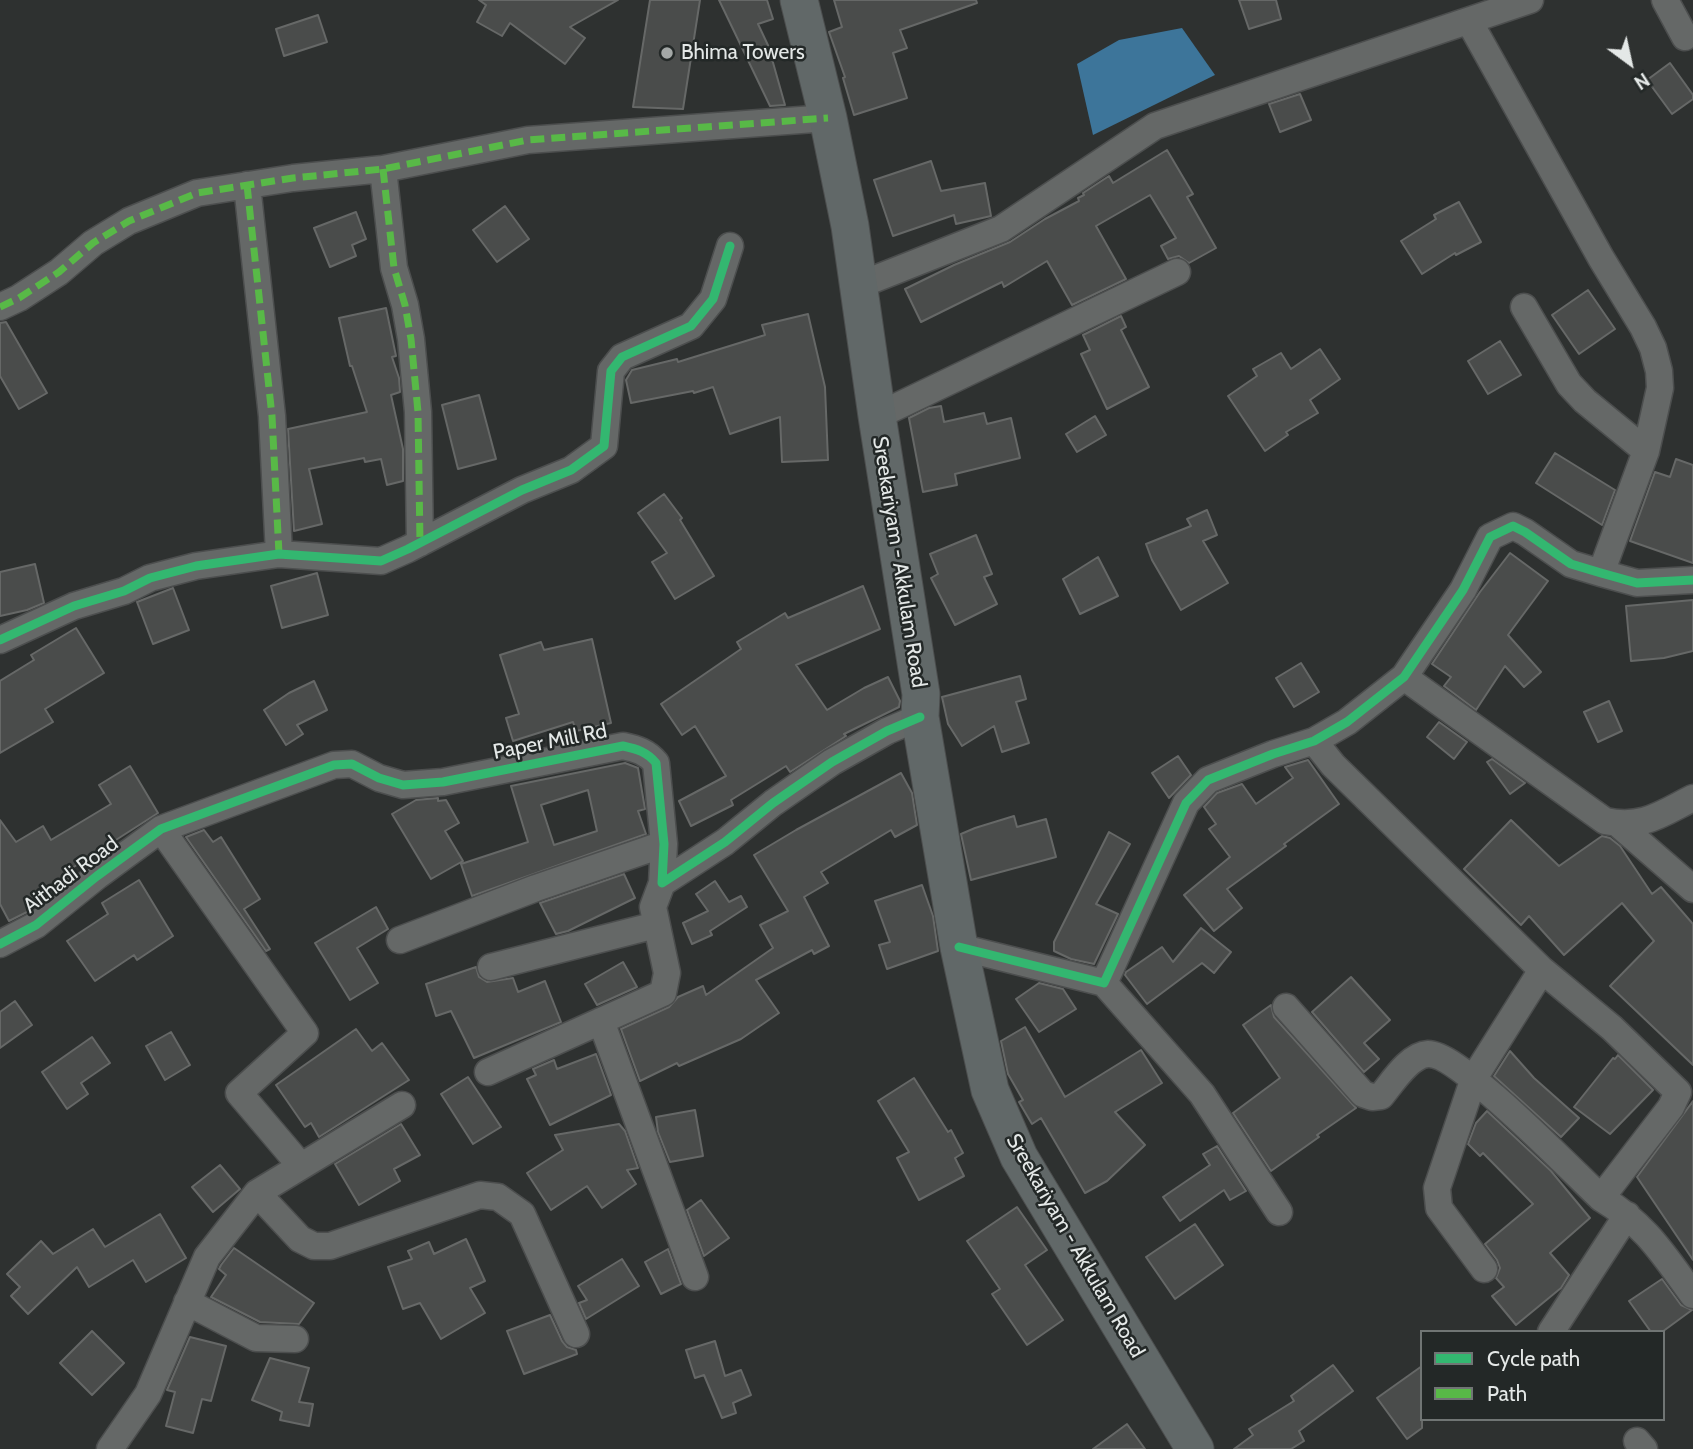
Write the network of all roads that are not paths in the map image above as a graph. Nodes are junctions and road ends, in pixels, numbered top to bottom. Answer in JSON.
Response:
{"nodes":[{"id":1,"x":799,"y":0,"type":"edge"},
{"id":2,"x":1530,"y":0,"type":"edge"},
{"id":3,"x":1665,"y":0,"type":"edge"},
{"id":4,"x":1469,"y":20,"type":"junction"},
{"id":5,"x":1685,"y":37,"type":"dead end"},
{"id":6,"x":828,"y":118,"type":"junction"},
{"id":7,"x":383,"y":169,"type":"junction"},
{"id":8,"x":247,"y":185,"type":"junction"},
{"id":9,"x":730,"y":246,"type":"dead end"},
{"id":10,"x":1177,"y":272,"type":"dead end"},
{"id":11,"x":857,"y":286,"type":"junction"},
{"id":12,"x":0,"y":306,"type":"edge"},
{"id":13,"x":1524,"y":307,"type":"dead end"},
{"id":14,"x":877,"y":416,"type":"junction"},
{"id":15,"x":1646,"y":451,"type":"junction"},
{"id":16,"x":419,"y":543,"type":"junction"},
{"id":17,"x":279,"y":554,"type":"junction"},
{"id":18,"x":1601,"y":573,"type":"junction"},
{"id":19,"x":1693,"y":580,"type":"edge"},
{"id":20,"x":0,"y":640,"type":"edge"},
{"id":21,"x":1405,"y":677,"type":"junction"},
{"id":22,"x":920,"y":717,"type":"junction"},
{"id":23,"x":1314,"y":741,"type":"junction"},
{"id":24,"x":1693,"y":798,"type":"edge"},
{"id":25,"x":1617,"y":823,"type":"junction"},
{"id":26,"x":161,"y":829,"type":"junction"},
{"id":27,"x":664,"y":844,"type":"junction"},
{"id":28,"x":662,"y":883,"type":"junction"},
{"id":29,"x":1693,"y":889,"type":"edge"},
{"id":30,"x":656,"y":925,"type":"junction"},
{"id":31,"x":400,"y":940,"type":"dead end"},
{"id":32,"x":0,"y":944,"type":"edge"},
{"id":33,"x":959,"y":947,"type":"junction"},
{"id":34,"x":491,"y":967,"type":"dead end"},
{"id":35,"x":1542,"y":970,"type":"junction"},
{"id":36,"x":1104,"y":983,"type":"junction"},
{"id":37,"x":1286,"y":1007,"type":"dead end"},
{"id":38,"x":601,"y":1021,"type":"junction"},
{"id":39,"x":488,"y":1072,"type":"dead end"},
{"id":40,"x":1474,"y":1078,"type":"junction"},
{"id":41,"x":402,"y":1105,"type":"dead end"},
{"id":42,"x":300,"y":1165,"type":"junction"},
{"id":43,"x":257,"y":1193,"type":"junction"},
{"id":44,"x":1601,"y":1198,"type":"junction"},
{"id":45,"x":1279,"y":1212,"type":"dead end"},
{"id":46,"x":1627,"y":1215,"type":"junction"},
{"id":47,"x":1484,"y":1269,"type":"dead end"},
{"id":48,"x":695,"y":1277,"type":"dead end"},
{"id":49,"x":1693,"y":1295,"type":"edge"},
{"id":50,"x":187,"y":1302,"type":"junction"},
{"id":51,"x":1552,"y":1330,"type":"edge"},
{"id":52,"x":576,"y":1334,"type":"dead end"},
{"id":53,"x":295,"y":1339,"type":"dead end"},
{"id":54,"x":110,"y":1449,"type":"edge"},
{"id":55,"x":1195,"y":1449,"type":"edge"}],
"edges":[{"from":1,"to":6,"type":"main road","name":"Sreekariyam - Akkulam Road"},
{"from":2,"to":4,"type":"street"},
{"from":3,"to":5,"type":"street"},
{"from":4,"to":11,"type":"street"},
{"from":4,"to":15,"type":"street"},
{"from":6,"to":7,"type":"street"},
{"from":6,"to":11,"type":"main road","name":"Sreekariyam - Akkulam Road"},
{"from":7,"to":8,"type":"street"},
{"from":7,"to":16,"type":"street"},
{"from":8,"to":12,"type":"street"},
{"from":8,"to":17,"type":"street"},
{"from":9,"to":16,"type":"street"},
{"from":10,"to":14,"type":"street"},
{"from":11,"to":14,"type":"main road","name":"Sreekariyam - Akkulam Road"},
{"from":13,"to":15,"type":"street"},
{"from":14,"to":22,"type":"main road","name":"Sreekariyam - Akkulam Road"},
{"from":15,"to":18,"type":"street"},
{"from":16,"to":17,"type":"street"},
{"from":17,"to":20,"type":"street"},
{"from":18,"to":19,"type":"street"},
{"from":18,"to":21,"type":"street"},
{"from":21,"to":23,"type":"street"},
{"from":21,"to":25,"type":"street"},
{"from":22,"to":28,"type":"street"},
{"from":22,"to":33,"type":"main road","name":"Sreekariyam - Akkulam Road"},
{"from":23,"to":35,"type":"street"},
{"from":23,"to":36,"type":"street"},
{"from":24,"to":25,"type":"street"},
{"from":25,"to":29,"type":"street"},
{"from":26,"to":27,"type":"street","name":"Paper Mill Rd"},
{"from":26,"to":32,"type":"street","name":"Aithadi Road"},
{"from":26,"to":42,"type":"street"},
{"from":27,"to":28,"type":"street","name":"Paper Mill Rd"},
{"from":27,"to":31,"type":"street"},
{"from":28,"to":30,"type":"street","name":"Paper Mill Rd"},
{"from":30,"to":34,"type":"street"},
{"from":30,"to":38,"type":"street","name":"Paper Mill Rd"},
{"from":33,"to":36,"type":"street"},
{"from":33,"to":55,"type":"main road","name":"Sreekariyam - Akkulam Road"},
{"from":35,"to":40,"type":"street"},
{"from":35,"to":44,"type":"street"},
{"from":36,"to":45,"type":"street"},
{"from":37,"to":40,"type":"street"},
{"from":38,"to":39,"type":"street"},
{"from":38,"to":48,"type":"street"},
{"from":40,"to":44,"type":"street"},
{"from":40,"to":47,"type":"street"},
{"from":41,"to":42,"type":"street"},
{"from":42,"to":43,"type":"street"},
{"from":43,"to":50,"type":"street"},
{"from":43,"to":52,"type":"street"},
{"from":44,"to":46,"type":"street"},
{"from":46,"to":49,"type":"street"},
{"from":46,"to":51,"type":"street"},
{"from":50,"to":53,"type":"street"},
{"from":50,"to":54,"type":"street"}]}
